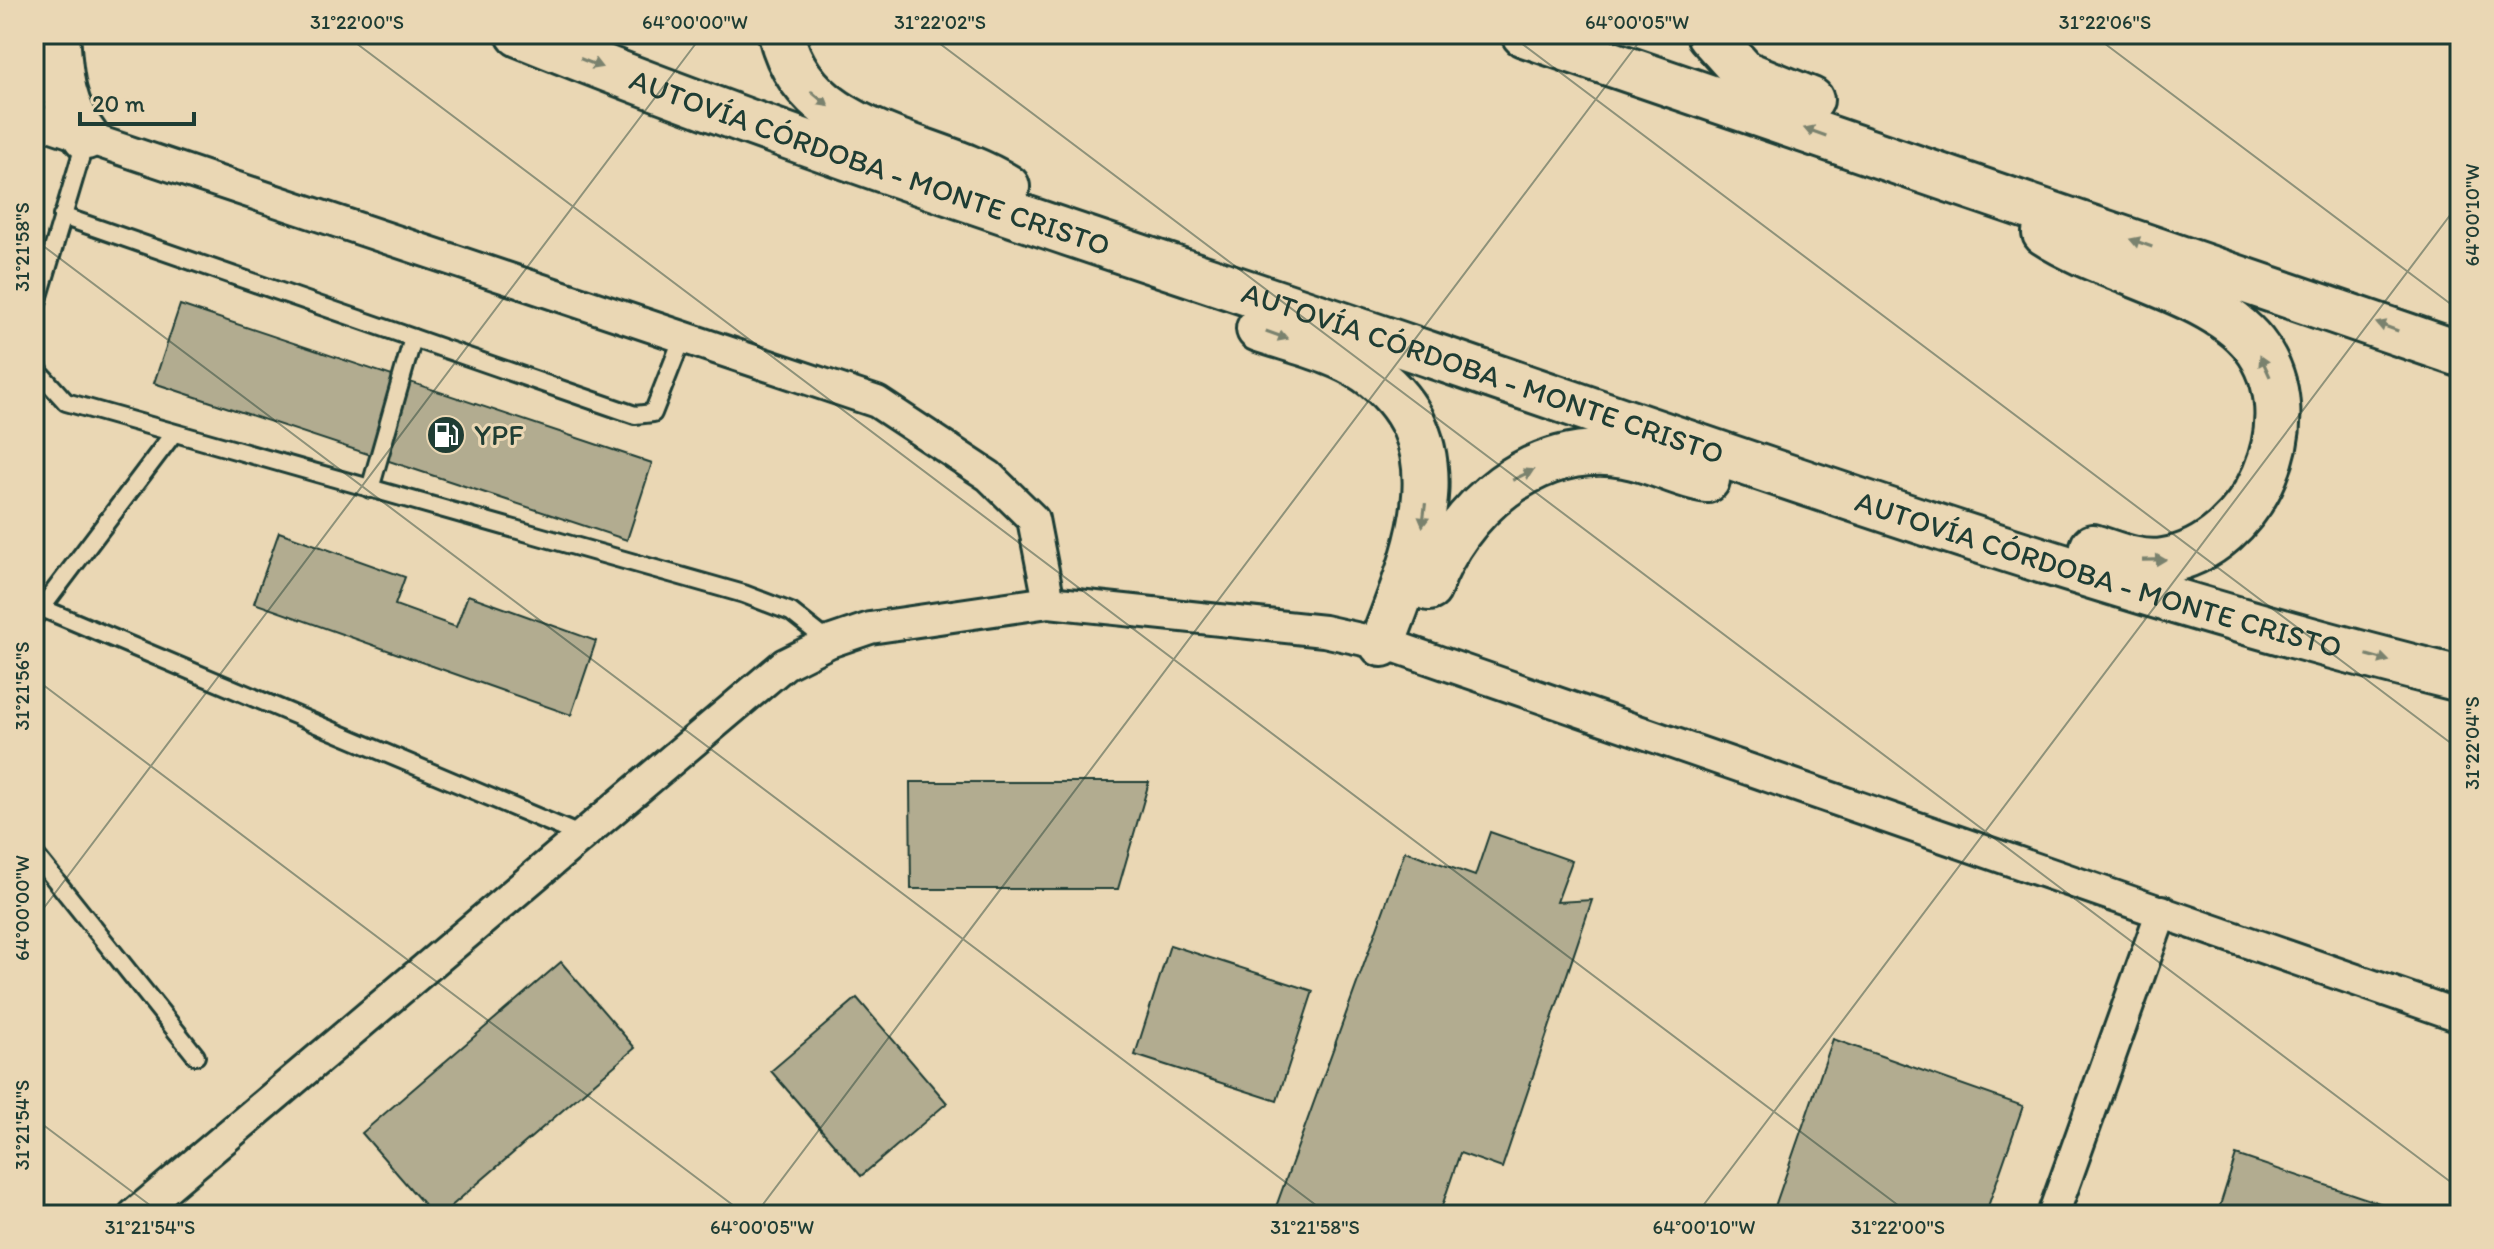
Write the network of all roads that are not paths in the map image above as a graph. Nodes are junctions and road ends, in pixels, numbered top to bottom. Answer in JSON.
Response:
{"nodes":[{"id":1,"x":45,"y":34,"type":"edge"},
{"id":2,"x":57,"y":34,"type":"edge"},
{"id":3,"x":519,"y":34,"type":"edge"},
{"id":4,"x":781,"y":34,"type":"edge"},
{"id":5,"x":1524,"y":34,"type":"edge"},
{"id":6,"x":1709,"y":34,"type":"edge"},
{"id":7,"x":34,"y":52,"type":"edge"},
{"id":8,"x":34,"y":120,"type":"edge"},
{"id":9,"x":86,"y":137,"type":"junction"},
{"id":10,"x":1957,"y":180,"type":"junction"},
{"id":11,"x":62,"y":216,"type":"junction"},
{"id":12,"x":1120,"y":252,"type":"junction"},
{"id":13,"x":34,"y":313,"type":"edge"},
{"id":14,"x":683,"y":337,"type":"junction"},
{"id":15,"x":413,"y":338,"type":"junction"},
{"id":16,"x":2460,"y":354,"type":"edge"},
{"id":17,"x":34,"y":355,"type":"edge"},
{"id":18,"x":173,"y":434,"type":"junction"},
{"id":19,"x":370,"y":489,"type":"junction"},
{"id":20,"x":1840,"y":497,"type":"junction"},
{"id":21,"x":1049,"y":602,"type":"junction"},
{"id":22,"x":39,"y":614,"type":"edge"},
{"id":23,"x":829,"y":642,"type":"junction"},
{"id":24,"x":1396,"y":648,"type":"junction"},
{"id":25,"x":2460,"y":679,"type":"edge"},
{"id":26,"x":582,"y":836,"type":"junction"},
{"id":27,"x":34,"y":853,"type":"edge"},
{"id":28,"x":2162,"y":911,"type":"junction"},
{"id":29,"x":2460,"y":1016,"type":"edge"},
{"id":30,"x":196,"y":1056,"type":"dead end"},
{"id":31,"x":134,"y":1215,"type":"edge"},
{"id":32,"x":2053,"y":1215,"type":"edge"}],
"edges":[{"from":1,"to":7,"type":"highway"},
{"from":2,"to":9,"type":"highway"},
{"from":3,"to":12,"type":"highway","name":"AUTOVÍA CÓRDOBA - MONTE CRISTO","one_way":true},
{"from":4,"to":12,"type":"highway","one_way":true},
{"from":10,"to":5,"type":"highway","one_way":true},
{"from":6,"to":10,"type":"highway"},
{"from":8,"to":9,"type":"street"},
{"from":9,"to":11,"type":"lane"},
{"from":9,"to":14,"type":"street"},
{"from":16,"to":10,"type":"highway","one_way":true},
{"from":20,"to":10,"type":"highway","one_way":true},
{"from":11,"to":13,"type":"lane"},
{"from":11,"to":15,"type":"lane"},
{"from":12,"to":20,"type":"highway","name":"AUTOVÍA CÓRDOBA - MONTE CRISTO"},
{"from":12,"to":24,"type":"highway","one_way":true},
{"from":14,"to":15,"type":"lane"},
{"from":14,"to":21,"type":"street"},
{"from":15,"to":19,"type":"lane"},
{"from":17,"to":18,"type":"lane"},
{"from":18,"to":19,"type":"lane"},
{"from":18,"to":22,"type":"lane"},
{"from":19,"to":23,"type":"lane"},
{"from":24,"to":20,"type":"highway","one_way":true},
{"from":20,"to":25,"type":"highway","name":"AUTOVÍA CÓRDOBA - MONTE CRISTO","one_way":true},
{"from":21,"to":23,"type":"street"},
{"from":21,"to":24,"type":"street"},
{"from":22,"to":26,"type":"lane"},
{"from":23,"to":26,"type":"street"},
{"from":24,"to":28,"type":"street"},
{"from":26,"to":31,"type":"street"},
{"from":27,"to":30,"type":"lane"},
{"from":28,"to":29,"type":"street"},
{"from":28,"to":32,"type":"street"}]}
